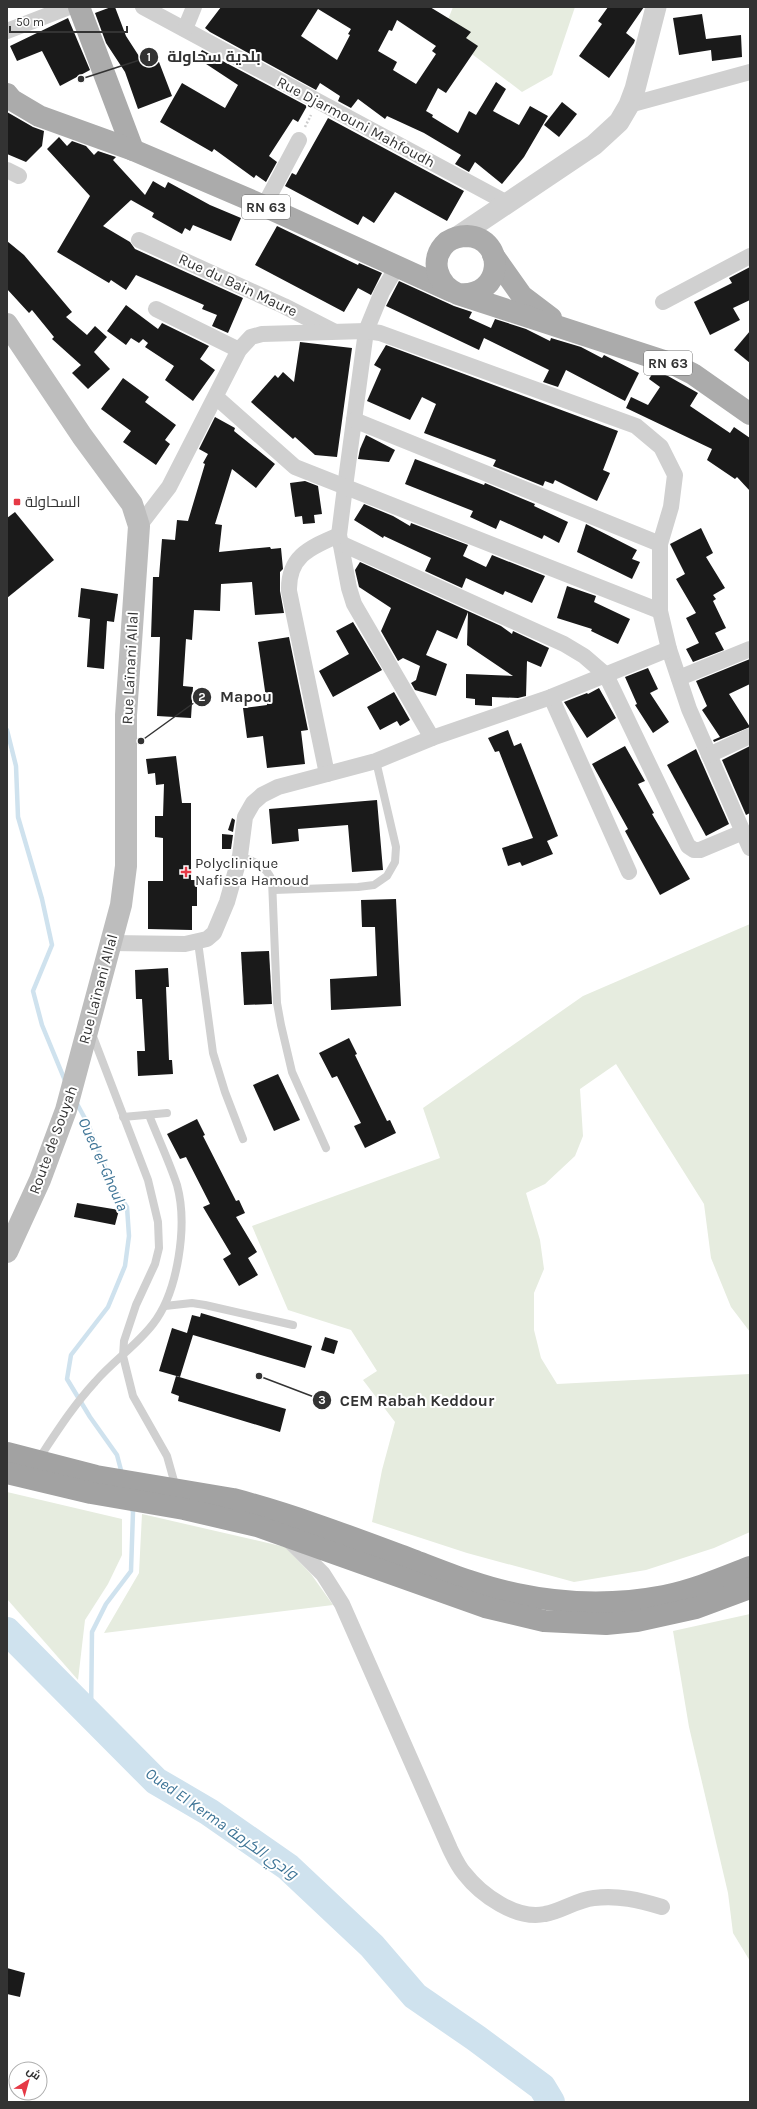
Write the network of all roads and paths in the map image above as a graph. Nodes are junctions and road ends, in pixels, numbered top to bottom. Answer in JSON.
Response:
{"nodes":[{"id":1,"x":69,"y":7,"type":"edge"},
{"id":2,"x":79,"y":7,"type":"edge"},
{"id":3,"x":142,"y":7,"type":"edge"},
{"id":4,"x":194,"y":7,"type":"edge"},
{"id":5,"x":656,"y":7,"type":"edge"},
{"id":6,"x":185,"y":29,"type":"junction"},
{"id":7,"x":7,"y":31,"type":"edge"},
{"id":8,"x":750,"y":72,"type":"edge"},
{"id":9,"x":7,"y":94,"type":"edge"},
{"id":10,"x":317,"y":102,"type":"junction"},
{"id":11,"x":629,"y":105,"type":"junction"},
{"id":12,"x":298,"y":140,"type":"joint"},
{"id":13,"x":133,"y":150,"type":"junction"},
{"id":14,"x":264,"y":206,"type":"junction"},
{"id":15,"x":499,"y":209,"type":"junction"},
{"id":16,"x":139,"y":240,"type":"dead end"},
{"id":17,"x":450,"y":241,"type":"junction"},
{"id":18,"x":492,"y":252,"type":"junction"},
{"id":19,"x":750,"y":256,"type":"edge"},
{"id":20,"x":397,"y":267,"type":"junction"},
{"id":21,"x":455,"y":292,"type":"junction"},
{"id":22,"x":663,"y":302,"type":"dead end"},
{"id":23,"x":156,"y":309,"type":"dead end"},
{"id":24,"x":7,"y":324,"type":"edge"},
{"id":25,"x":366,"y":331,"type":"junction"},
{"id":26,"x":336,"y":332,"type":"junction"},
{"id":27,"x":575,"y":332,"type":"junction"},
{"id":28,"x":239,"y":350,"type":"junction"},
{"id":29,"x":216,"y":397,"type":"junction"},
{"id":30,"x":749,"y":412,"type":"edge"},
{"id":31,"x":354,"y":420,"type":"junction"},
{"id":32,"x":345,"y":487,"type":"junction"},
{"id":33,"x":138,"y":526,"type":"junction"},
{"id":34,"x":340,"y":539,"type":"junction"},
{"id":35,"x":660,"y":544,"type":"junction"},
{"id":36,"x":660,"y":611,"type":"junction"},
{"id":37,"x":669,"y":649,"type":"junction"},
{"id":38,"x":750,"y":649,"type":"edge"},
{"id":39,"x":606,"y":675,"type":"junction"},
{"id":40,"x":679,"y":678,"type":"junction"},
{"id":41,"x":551,"y":697,"type":"junction"},
{"id":42,"x":750,"y":736,"type":"edge"},
{"id":43,"x":432,"y":738,"type":"junction"},
{"id":44,"x":709,"y":755,"type":"junction"},
{"id":45,"x":376,"y":761,"type":"junction"},
{"id":46,"x":327,"y":774,"type":"junction"},
{"id":47,"x":743,"y":832,"type":"junction"},
{"id":48,"x":750,"y":848,"type":"edge"},
{"id":49,"x":240,"y":856,"type":"junction"},
{"id":50,"x":629,"y":872,"type":"dead end"},
{"id":51,"x":274,"y":890,"type":"junction"},
{"id":52,"x":198,"y":942,"type":"junction"},
{"id":53,"x":111,"y":943,"type":"junction"},
{"id":54,"x":88,"y":1023,"type":"junction"},
{"id":55,"x":77,"y":1070,"type":"joint"},
{"id":56,"x":167,"y":1113,"type":"dead end"},
{"id":57,"x":148,"y":1115,"type":"junction"},
{"id":58,"x":124,"y":1116,"type":"junction"},
{"id":59,"x":243,"y":1139,"type":"dead end"},
{"id":60,"x":326,"y":1148,"type":"dead end"},
{"id":61,"x":7,"y":1252,"type":"edge"},
{"id":62,"x":165,"y":1306,"type":"junction"},
{"id":63,"x":293,"y":1325,"type":"dead end"},
{"id":64,"x":123,"y":1356,"type":"junction"},
{"id":65,"x":7,"y":1453,"type":"edge"},
{"id":66,"x":37,"y":1462,"type":"junction"},
{"id":67,"x":7,"y":1473,"type":"edge"},
{"id":68,"x":94,"y":1484,"type":"junction"},
{"id":69,"x":176,"y":1489,"type":"junction"},
{"id":70,"x":153,"y":1495,"type":"junction"},
{"id":71,"x":284,"y":1535,"type":"junction"},
{"id":72,"x":750,"y":1567,"type":"edge"},
{"id":73,"x":750,"y":1588,"type":"edge"},
{"id":74,"x":662,"y":1907,"type":"dead end"}],
"edges":[{"from":1,"to":7,"type":"street"},
{"from":2,"to":13,"type":"main road"},
{"from":3,"to":6,"type":"street","name":"Rue Djarmouni Mahfoudh"},
{"from":4,"to":6,"type":"street"},
{"from":5,"to":11,"type":"street"},
{"from":6,"to":10,"type":"street","name":"Rue Djarmouni Mahfoudh"},
{"from":8,"to":11,"type":"street"},
{"from":9,"to":13,"type":"main road"},
{"from":10,"to":12,"type":"path"},
{"from":10,"to":15,"type":"street","name":"Rue Djarmouni Mahfoudh"},
{"from":11,"to":15,"type":"street"},
{"from":12,"to":14,"type":"street"},
{"from":13,"to":14,"type":"main road","number":"RN 63"},
{"from":14,"to":20,"type":"main road","number":"RN 63"},
{"from":15,"to":17,"type":"street"},
{"from":15,"to":18,"type":"street"},
{"from":16,"to":26,"type":"street","name":"Rue du Bain Maure"},
{"from":17,"to":18,"type":"main road","number":"RN 63"},
{"from":17,"to":20,"type":"main road"},
{"from":17,"to":21,"type":"main road","number":"RN 63"},
{"from":18,"to":21,"type":"main road"},
{"from":18,"to":27,"type":"main road","number":"RN 63"},
{"from":19,"to":22,"type":"street"},
{"from":20,"to":21,"type":"main road","number":"RN 63"},
{"from":20,"to":25,"type":"street"},
{"from":21,"to":27,"type":"main road","number":"RN 63"},
{"from":23,"to":28,"type":"street"},
{"from":24,"to":33,"type":"main road","name":"Rue Laïnani Allal"},
{"from":25,"to":26,"type":"street"},
{"from":25,"to":31,"type":"street"},
{"from":25,"to":35,"type":"street"},
{"from":26,"to":28,"type":"street"},
{"from":27,"to":30,"type":"main road","number":"RN 63"},
{"from":28,"to":29,"type":"street"},
{"from":29,"to":32,"type":"street"},
{"from":29,"to":33,"type":"street"},
{"from":31,"to":32,"type":"street"},
{"from":31,"to":35,"type":"street"},
{"from":32,"to":34,"type":"street"},
{"from":32,"to":36,"type":"street"},
{"from":33,"to":53,"type":"main road","name":"Rue Laïnani Allal"},
{"from":34,"to":39,"type":"street"},
{"from":34,"to":43,"type":"street"},
{"from":34,"to":46,"type":"street"},
{"from":35,"to":36,"type":"street"},
{"from":36,"to":37,"type":"street"},
{"from":37,"to":39,"type":"street"},
{"from":37,"to":40,"type":"street"},
{"from":38,"to":40,"type":"street"},
{"from":39,"to":41,"type":"street"},
{"from":39,"to":47,"type":"street"},
{"from":40,"to":44,"type":"street"},
{"from":41,"to":43,"type":"street"},
{"from":41,"to":50,"type":"street"},
{"from":42,"to":44,"type":"street"},
{"from":43,"to":45,"type":"street"},
{"from":44,"to":47,"type":"street"},
{"from":45,"to":46,"type":"street"},
{"from":45,"to":51,"type":"lane"},
{"from":46,"to":49,"type":"street"},
{"from":47,"to":48,"type":"street"},
{"from":49,"to":51,"type":"lane"},
{"from":49,"to":52,"type":"street"},
{"from":51,"to":60,"type":"lane"},
{"from":52,"to":53,"type":"street"},
{"from":52,"to":59,"type":"lane"},
{"from":53,"to":54,"type":"main road","name":"Rue Laïnani Allal"},
{"from":54,"to":55,"type":"main road","name":"Rue Laïnani Allal"},
{"from":54,"to":58,"type":"lane"},
{"from":55,"to":61,"type":"main road","name":"Route de Souyah"},
{"from":56,"to":57,"type":"lane"},
{"from":57,"to":58,"type":"lane"},
{"from":57,"to":62,"type":"lane"},
{"from":58,"to":64,"type":"lane"},
{"from":62,"to":63,"type":"lane"},
{"from":62,"to":64,"type":"lane"},
{"from":64,"to":66,"type":"lane"},
{"from":64,"to":69,"type":"lane"},
{"from":65,"to":66,"type":"highway"},
{"from":66,"to":68,"type":"highway"},
{"from":67,"to":68,"type":"highway"},
{"from":68,"to":70,"type":"highway"},
{"from":69,"to":70,"type":"highway"},
{"from":69,"to":72,"type":"highway"},
{"from":70,"to":71,"type":"highway"},
{"from":71,"to":73,"type":"highway"},
{"from":71,"to":74,"type":"street"}]}
